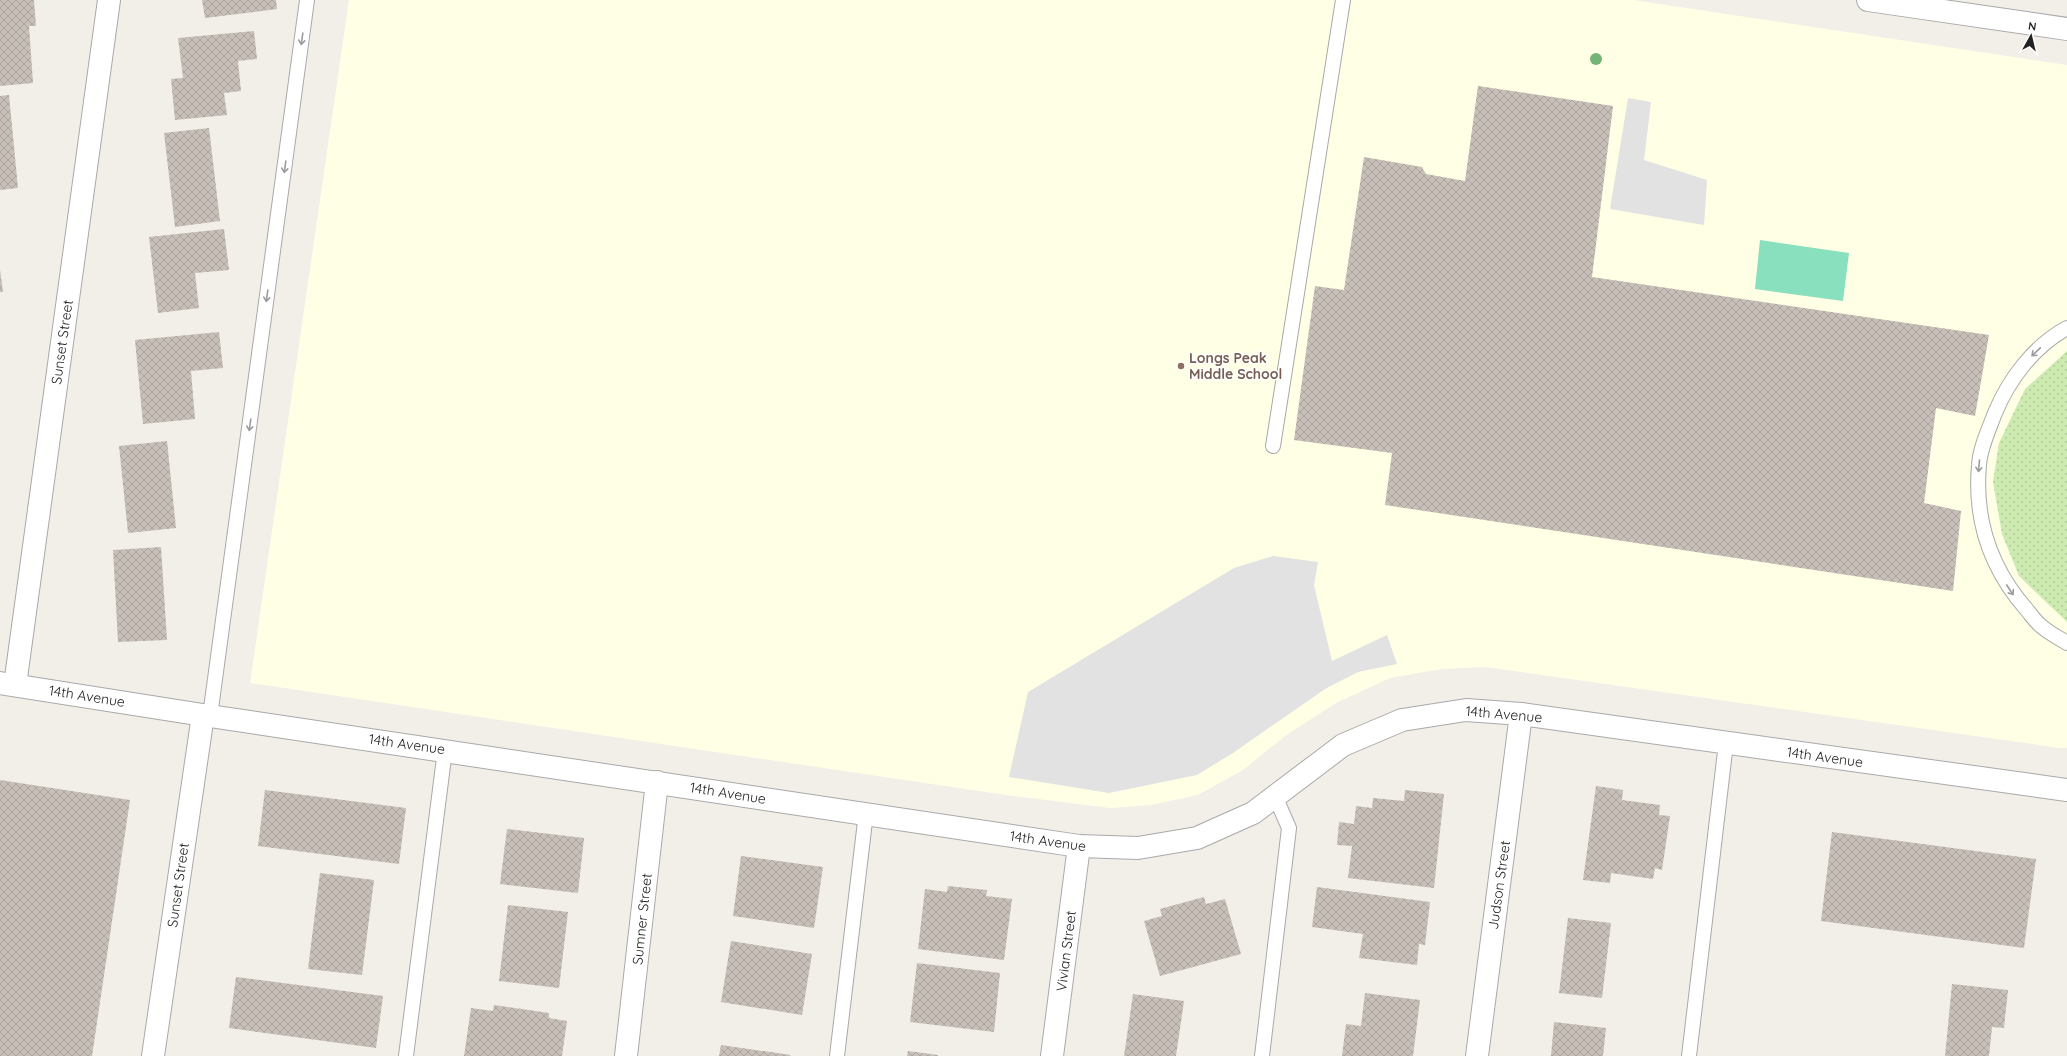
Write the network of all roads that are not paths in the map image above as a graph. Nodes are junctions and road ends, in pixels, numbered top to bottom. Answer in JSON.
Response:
{"nodes":[{"id":1,"x":109,"y":0,"type":"edge"},
{"id":2,"x":307,"y":0,"type":"edge"},
{"id":3,"x":1343,"y":0,"type":"edge"},
{"id":4,"x":1868,"y":0,"type":"edge"},
{"id":5,"x":2067,"y":29,"type":"edge"},
{"id":6,"x":2067,"y":328,"type":"edge"},
{"id":7,"x":1273,"y":446,"type":"dead end"},
{"id":8,"x":2067,"y":643,"type":"edge"},
{"id":9,"x":8,"y":684,"type":"edge"},
{"id":10,"x":1522,"y":714,"type":"junction"},
{"id":11,"x":207,"y":715,"type":"junction"},
{"id":12,"x":1726,"y":743,"type":"junction"},
{"id":13,"x":445,"y":750,"type":"junction"},
{"id":14,"x":657,"y":782,"type":"junction"},
{"id":15,"x":2067,"y":790,"type":"edge"},
{"id":16,"x":1275,"y":796,"type":"junction"},
{"id":17,"x":866,"y":813,"type":"junction"},
{"id":18,"x":1079,"y":846,"type":"junction"},
{"id":19,"x":153,"y":1056,"type":"edge"},
{"id":20,"x":406,"y":1056,"type":"edge"},
{"id":21,"x":626,"y":1056,"type":"edge"},
{"id":22,"x":837,"y":1056,"type":"edge"},
{"id":23,"x":1052,"y":1056,"type":"edge"},
{"id":24,"x":1262,"y":1056,"type":"edge"},
{"id":25,"x":1477,"y":1056,"type":"edge"},
{"id":26,"x":1689,"y":1056,"type":"edge"}],
"edges":[{"from":1,"to":9,"type":"street","name":"Sunset Street"},
{"from":2,"to":11,"type":"lane","one_way":true},
{"from":3,"to":7,"type":"lane"},
{"from":4,"to":5,"type":"street"},
{"from":6,"to":8,"type":"lane","one_way":true},
{"from":9,"to":11,"type":"street","name":"14th Avenue"},
{"from":10,"to":12,"type":"street","name":"14th Avenue"},
{"from":10,"to":16,"type":"street","name":"14th Avenue"},
{"from":10,"to":25,"type":"street","name":"Judson Street"},
{"from":11,"to":13,"type":"street","name":"14th Avenue"},
{"from":11,"to":19,"type":"street","name":"Sunset Street"},
{"from":12,"to":15,"type":"street","name":"14th Avenue"},
{"from":12,"to":26,"type":"lane"},
{"from":13,"to":14,"type":"street","name":"14th Avenue"},
{"from":13,"to":20,"type":"lane"},
{"from":14,"to":17,"type":"street","name":"14th Avenue"},
{"from":14,"to":21,"type":"street","name":"Sumner Street"},
{"from":16,"to":18,"type":"street","name":"14th Avenue"},
{"from":16,"to":24,"type":"lane"},
{"from":17,"to":18,"type":"street","name":"14th Avenue"},
{"from":17,"to":22,"type":"lane"},
{"from":18,"to":23,"type":"street","name":"Vivian Street"}]}
